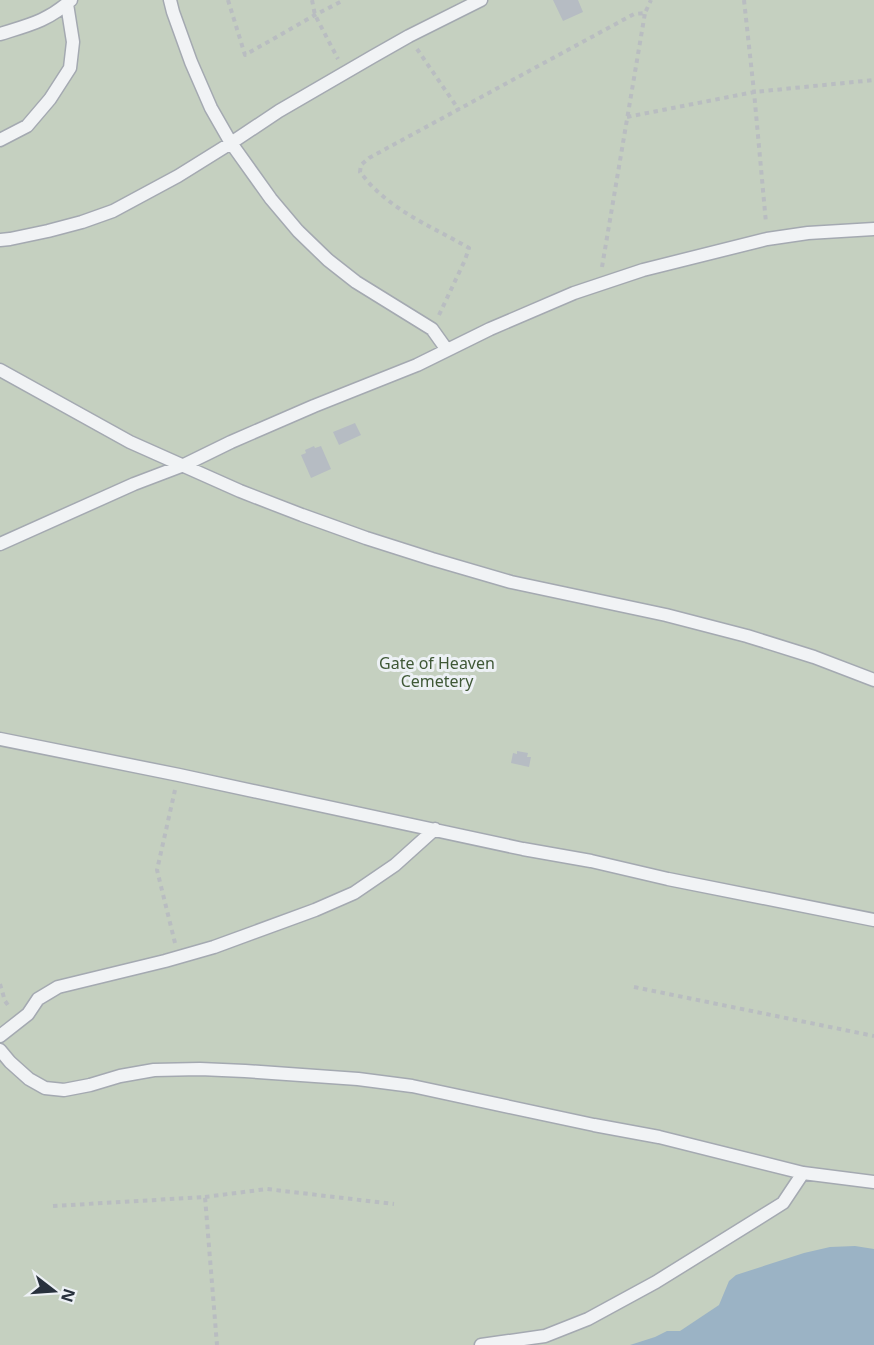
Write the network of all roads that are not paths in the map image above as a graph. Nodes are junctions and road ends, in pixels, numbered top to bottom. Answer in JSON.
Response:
{"nodes":[{"id":1,"x":170,"y":0,"type":"edge"},
{"id":2,"x":481,"y":0,"type":"edge"},
{"id":3,"x":69,"y":2,"type":"edge"},
{"id":4,"x":0,"y":34,"type":"edge"},
{"id":5,"x":0,"y":140,"type":"edge"},
{"id":6,"x":231,"y":143,"type":"junction"},
{"id":7,"x":874,"y":229,"type":"edge"},
{"id":8,"x":0,"y":240,"type":"edge"},
{"id":9,"x":447,"y":350,"type":"junction"},
{"id":10,"x":0,"y":370,"type":"edge"},
{"id":11,"x":184,"y":465,"type":"junction"},
{"id":12,"x":0,"y":544,"type":"edge"},
{"id":13,"x":874,"y":680,"type":"edge"},
{"id":14,"x":0,"y":740,"type":"edge"},
{"id":15,"x":435,"y":830,"type":"junction"},
{"id":16,"x":874,"y":920,"type":"edge"},
{"id":17,"x":0,"y":1036,"type":"edge"},
{"id":18,"x":0,"y":1050,"type":"edge"},
{"id":19,"x":803,"y":1173,"type":"junction"},
{"id":20,"x":874,"y":1182,"type":"edge"},
{"id":21,"x":481,"y":1345,"type":"edge"}],
"edges":[{"from":1,"to":6,"type":"lane"},
{"from":2,"to":6,"type":"lane"},
{"from":3,"to":4,"type":"lane"},
{"from":3,"to":5,"type":"lane"},
{"from":6,"to":8,"type":"lane"},
{"from":6,"to":9,"type":"lane"},
{"from":7,"to":9,"type":"lane"},
{"from":9,"to":11,"type":"lane"},
{"from":10,"to":11,"type":"lane"},
{"from":11,"to":12,"type":"lane"},
{"from":11,"to":13,"type":"lane"},
{"from":14,"to":15,"type":"lane"},
{"from":15,"to":16,"type":"lane"},
{"from":15,"to":17,"type":"lane"},
{"from":18,"to":19,"type":"lane"},
{"from":19,"to":20,"type":"lane"},
{"from":19,"to":21,"type":"lane"}]}
